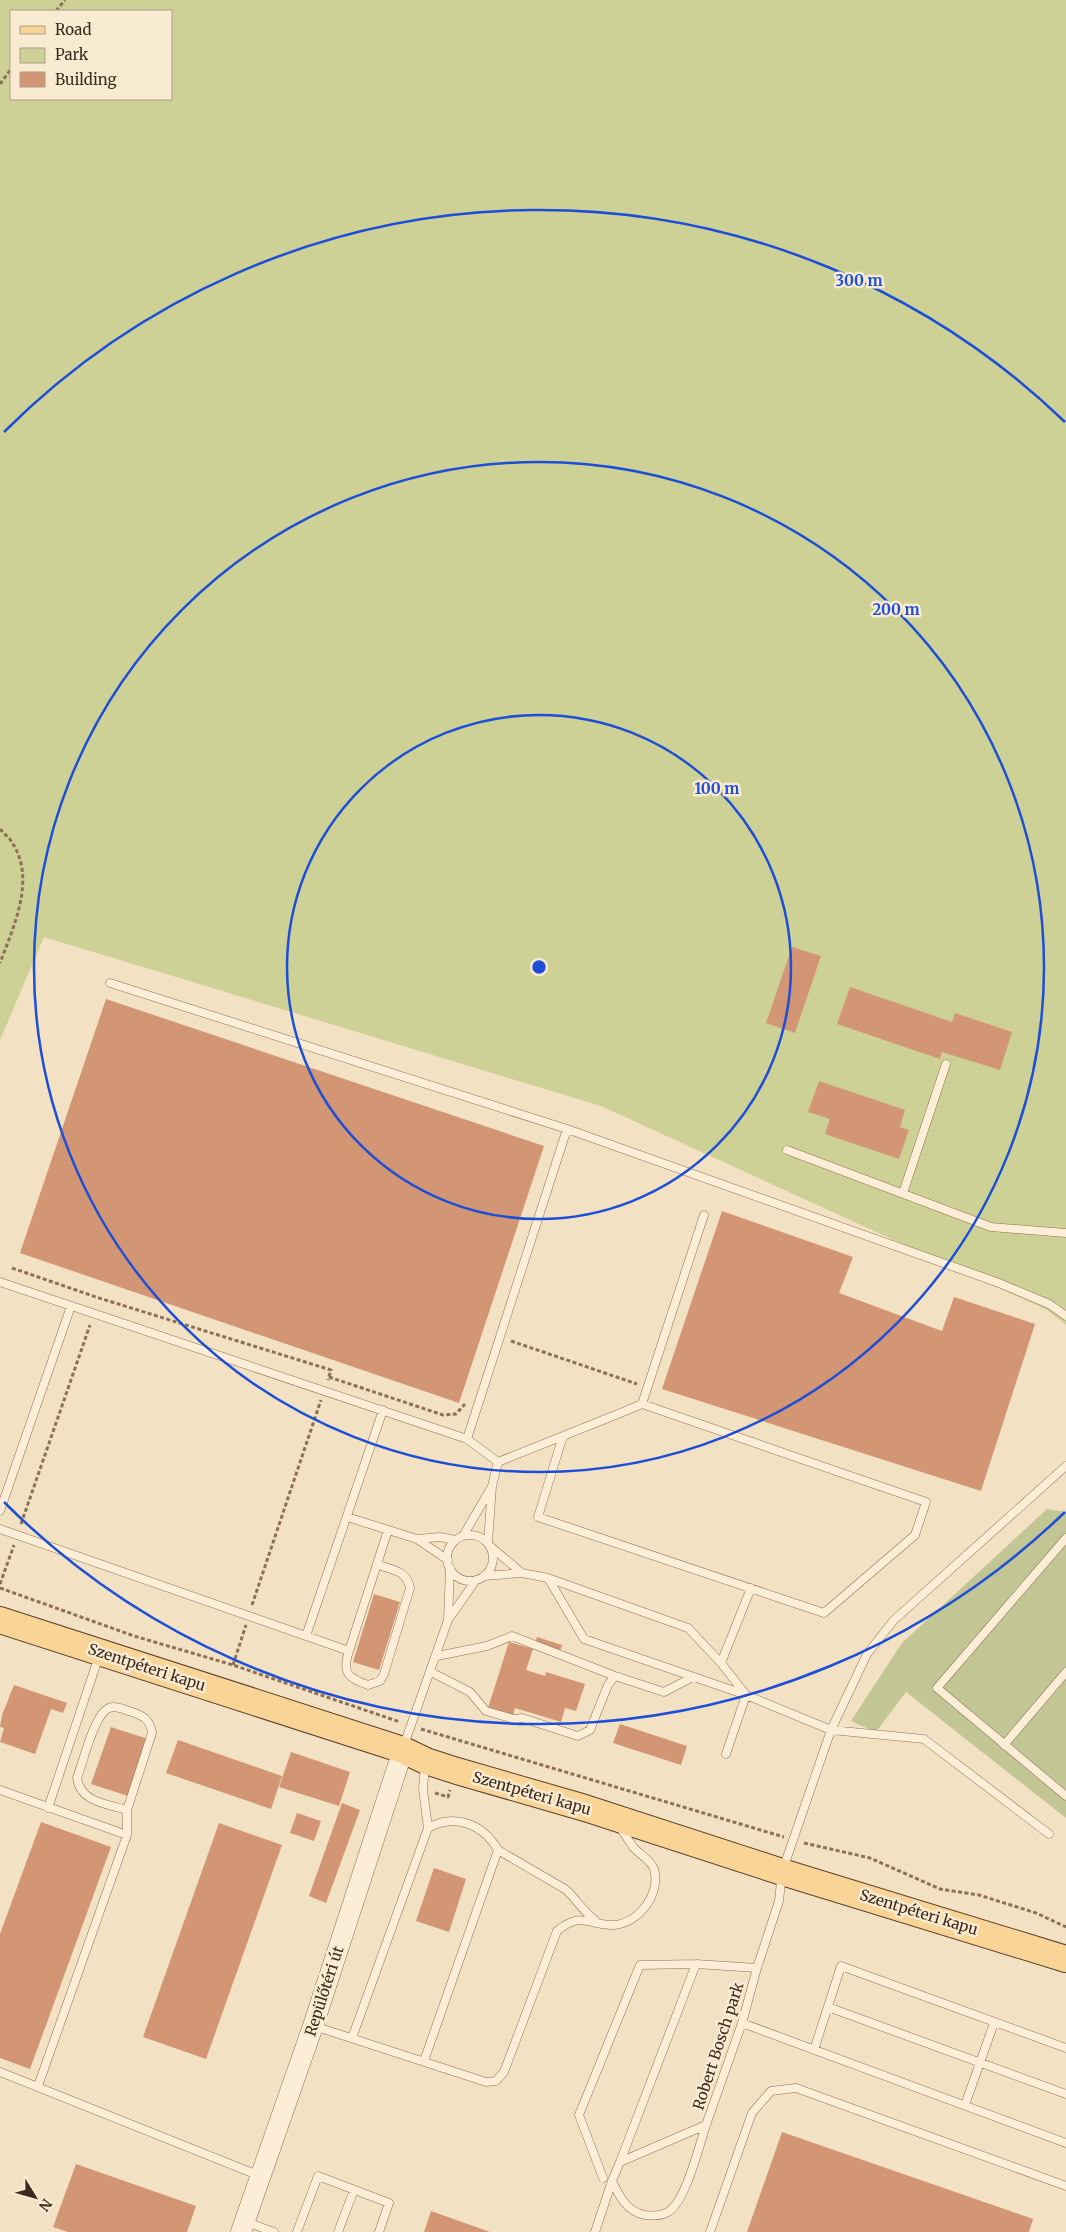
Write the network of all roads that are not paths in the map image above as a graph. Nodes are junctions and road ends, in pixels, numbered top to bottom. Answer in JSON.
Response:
{"nodes":[{"id":1,"x":110,"y":983,"type":"dead end"},
{"id":2,"x":946,"y":1064,"type":"dead end"},
{"id":3,"x":567,"y":1129,"type":"junction"},
{"id":4,"x":787,"y":1150,"type":"dead end"},
{"id":5,"x":903,"y":1193,"type":"junction"},
{"id":6,"x":704,"y":1215,"type":"dead end"},
{"id":7,"x":1066,"y":1233,"type":"edge"},
{"id":8,"x":0,"y":1282,"type":"edge"},
{"id":9,"x":71,"y":1306,"type":"junction"},
{"id":10,"x":1066,"y":1316,"type":"edge"},
{"id":11,"x":642,"y":1404,"type":"junction"},
{"id":12,"x":383,"y":1410,"type":"junction"},
{"id":13,"x":563,"y":1436,"type":"junction"},
{"id":14,"x":467,"y":1439,"type":"junction"},
{"id":15,"x":498,"y":1462,"type":"junction"},
{"id":16,"x":1066,"y":1466,"type":"edge"},
{"id":17,"x":492,"y":1486,"type":"junction"},
{"id":18,"x":0,"y":1511,"type":"edge"},
{"id":19,"x":347,"y":1517,"type":"junction"},
{"id":20,"x":0,"y":1529,"type":"edge"},
{"id":21,"x":388,"y":1530,"type":"junction"},
{"id":22,"x":463,"y":1536,"type":"junction"},
{"id":23,"x":1066,"y":1538,"type":"edge"},
{"id":24,"x":417,"y":1539,"type":"junction"},
{"id":25,"x":455,"y":1540,"type":"junction"},
{"id":26,"x":489,"y":1545,"type":"junction"},
{"id":27,"x":449,"y":1564,"type":"junction"},
{"id":28,"x":378,"y":1565,"type":"junction"},
{"id":29,"x":522,"y":1573,"type":"junction"},
{"id":30,"x":484,"y":1576,"type":"junction"},
{"id":31,"x":548,"y":1578,"type":"junction"},
{"id":32,"x":476,"y":1580,"type":"junction"},
{"id":33,"x":751,"y":1588,"type":"junction"},
{"id":34,"x":0,"y":1620,"type":"edge"},
{"id":35,"x":448,"y":1620,"type":"junction"},
{"id":36,"x":306,"y":1636,"type":"junction"},
{"id":37,"x":100,"y":1651,"type":"junction"},
{"id":38,"x":349,"y":1651,"type":"junction"},
{"id":39,"x":437,"y":1656,"type":"junction"},
{"id":40,"x":721,"y":1663,"type":"junction"},
{"id":41,"x":431,"y":1672,"type":"junction"},
{"id":42,"x":1066,"y":1672,"type":"edge"},
{"id":43,"x":615,"y":1676,"type":"junction"},
{"id":44,"x":693,"y":1677,"type":"junction"},
{"id":45,"x":746,"y":1695,"type":"junction"},
{"id":46,"x":831,"y":1730,"type":"junction"},
{"id":47,"x":413,"y":1745,"type":"junction"},
{"id":48,"x":1004,"y":1745,"type":"junction"},
{"id":49,"x":726,"y":1754,"type":"dead end"},
{"id":50,"x":0,"y":1790,"type":"edge"},
{"id":51,"x":1066,"y":1796,"type":"edge"},
{"id":52,"x":48,"y":1808,"type":"junction"},
{"id":53,"x":127,"y":1810,"type":"junction"},
{"id":54,"x":612,"y":1816,"type":"junction"},
{"id":55,"x":428,"y":1828,"type":"junction"},
{"id":56,"x":1048,"y":1834,"type":"dead end"},
{"id":57,"x":127,"y":1835,"type":"junction"},
{"id":58,"x":498,"y":1850,"type":"junction"},
{"id":59,"x":782,"y":1872,"type":"junction"},
{"id":60,"x":601,"y":1923,"type":"junction"},
{"id":61,"x":1066,"y":1959,"type":"edge"},
{"id":62,"x":696,"y":1964,"type":"junction"},
{"id":63,"x":756,"y":1968,"type":"junction"},
{"id":64,"x":828,"y":2007,"type":"junction"},
{"id":65,"x":742,"y":2023,"type":"junction"},
{"id":66,"x":994,"y":2023,"type":"junction"},
{"id":67,"x":312,"y":2026,"type":"junction"},
{"id":68,"x":352,"y":2038,"type":"junction"},
{"id":69,"x":1066,"y":2048,"type":"edge"},
{"id":70,"x":814,"y":2050,"type":"junction"},
{"id":71,"x":424,"y":2061,"type":"junction"},
{"id":72,"x":980,"y":2063,"type":"junction"},
{"id":73,"x":0,"y":2072,"type":"edge"},
{"id":74,"x":38,"y":2086,"type":"junction"},
{"id":75,"x":1066,"y":2094,"type":"edge"},
{"id":76,"x":965,"y":2105,"type":"junction"},
{"id":77,"x":706,"y":2125,"type":"junction"},
{"id":78,"x":1066,"y":2143,"type":"edge"},
{"id":79,"x":620,"y":2162,"type":"junction"},
{"id":80,"x":260,"y":2176,"type":"junction"},
{"id":81,"x":603,"y":2178,"type":"dead end"},
{"id":82,"x":612,"y":2181,"type":"junction"},
{"id":83,"x":1066,"y":2186,"type":"edge"},
{"id":84,"x":354,"y":2190,"type":"junction"},
{"id":85,"x":242,"y":2227,"type":"edge"},
{"id":86,"x":274,"y":2232,"type":"edge"},
{"id":87,"x":297,"y":2232,"type":"edge"},
{"id":88,"x":338,"y":2232,"type":"edge"},
{"id":89,"x":379,"y":2232,"type":"edge"},
{"id":90,"x":595,"y":2232,"type":"edge"},
{"id":91,"x":710,"y":2232,"type":"edge"}],
"edges":[{"from":1,"to":3,"type":"lane"},
{"from":2,"to":5,"type":"lane"},
{"from":3,"to":10,"type":"lane"},
{"from":3,"to":14,"type":"lane"},
{"from":4,"to":5,"type":"lane"},
{"from":5,"to":7,"type":"lane"},
{"from":6,"to":11,"type":"lane"},
{"from":8,"to":9,"type":"lane"},
{"from":9,"to":12,"type":"lane"},
{"from":9,"to":18,"type":"lane"},
{"from":11,"to":13,"type":"lane"},
{"from":11,"to":33,"type":"lane"},
{"from":12,"to":14,"type":"lane"},
{"from":12,"to":19,"type":"lane"},
{"from":13,"to":15,"type":"lane"},
{"from":13,"to":33,"type":"lane"},
{"from":14,"to":15,"type":"lane"},
{"from":15,"to":17,"type":"lane"},
{"from":16,"to":46,"type":"lane","name":"Robert Bosch park"},
{"from":17,"to":22,"type":"lane"},
{"from":17,"to":26,"type":"lane"},
{"from":19,"to":21,"type":"lane"},
{"from":19,"to":36,"type":"lane"},
{"from":20,"to":36,"type":"lane"},
{"from":21,"to":24,"type":"lane"},
{"from":21,"to":28,"type":"lane"},
{"from":22,"to":25,"type":"lane"},
{"from":22,"to":26,"type":"lane"},
{"from":23,"to":48,"type":"lane"},
{"from":24,"to":25,"type":"lane"},
{"from":24,"to":27,"type":"lane"},
{"from":25,"to":27,"type":"lane"},
{"from":26,"to":29,"type":"lane"},
{"from":26,"to":30,"type":"lane"},
{"from":27,"to":32,"type":"lane"},
{"from":27,"to":35,"type":"lane"},
{"from":28,"to":38,"type":"lane"},
{"from":28,"to":38,"type":"lane"},
{"from":29,"to":30,"type":"lane"},
{"from":29,"to":31,"type":"lane"},
{"from":30,"to":32,"type":"lane"},
{"from":31,"to":40,"type":"lane"},
{"from":31,"to":44,"type":"lane"},
{"from":32,"to":35,"type":"lane"},
{"from":33,"to":40,"type":"lane"},
{"from":34,"to":37,"type":"main road","name":"Szentpéteri kapu"},
{"from":35,"to":39,"type":"lane"},
{"from":36,"to":38,"type":"lane"},
{"from":37,"to":47,"type":"main road","name":"Szentpéteri kapu"},
{"from":37,"to":52,"type":"lane"},
{"from":39,"to":41,"type":"lane"},
{"from":39,"to":43,"type":"lane"},
{"from":40,"to":45,"type":"lane"},
{"from":41,"to":43,"type":"lane"},
{"from":41,"to":47,"type":"lane"},
{"from":42,"to":48,"type":"lane"},
{"from":43,"to":44,"type":"lane"},
{"from":44,"to":45,"type":"lane"},
{"from":45,"to":46,"type":"lane"},
{"from":45,"to":49,"type":"lane"},
{"from":46,"to":56,"type":"lane"},
{"from":46,"to":59,"type":"lane","name":"Robert Bosch park"},
{"from":47,"to":54,"type":"main road","name":"Szentpéteri kapu"},
{"from":47,"to":55,"type":"lane"},
{"from":47,"to":67,"type":"street","name":"Repülőtéri út"},
{"from":48,"to":51,"type":"lane"},
{"from":50,"to":52,"type":"lane"},
{"from":52,"to":57,"type":"lane"},
{"from":53,"to":53,"type":"lane"},
{"from":53,"to":57,"type":"lane"},
{"from":54,"to":59,"type":"main road","name":"Szentpéteri kapu"},
{"from":54,"to":60,"type":"lane"},
{"from":55,"to":58,"type":"lane"},
{"from":55,"to":68,"type":"lane"},
{"from":57,"to":74,"type":"lane"},
{"from":58,"to":60,"type":"lane"},
{"from":58,"to":71,"type":"lane"},
{"from":59,"to":61,"type":"main road","name":"Szentpéteri kapu"},
{"from":59,"to":63,"type":"lane","name":"Robert Bosch park"},
{"from":60,"to":71,"type":"lane"},
{"from":62,"to":63,"type":"lane"},
{"from":62,"to":79,"type":"lane"},
{"from":62,"to":81,"type":"lane"},
{"from":63,"to":65,"type":"lane","name":"Robert Bosch park"},
{"from":64,"to":66,"type":"lane"},
{"from":64,"to":70,"type":"lane"},
{"from":64,"to":72,"type":"lane"},
{"from":65,"to":70,"type":"lane"},
{"from":65,"to":77,"type":"lane","name":"Robert Bosch park"},
{"from":66,"to":69,"type":"lane"},
{"from":66,"to":72,"type":"lane"},
{"from":67,"to":68,"type":"lane"},
{"from":67,"to":80,"type":"street","name":"Repülőtéri út"},
{"from":68,"to":71,"type":"lane"},
{"from":70,"to":76,"type":"lane"},
{"from":72,"to":75,"type":"lane"},
{"from":72,"to":76,"type":"lane"},
{"from":73,"to":74,"type":"lane"},
{"from":74,"to":80,"type":"lane"},
{"from":76,"to":78,"type":"lane"},
{"from":77,"to":79,"type":"lane","name":"Robert Bosch park"},
{"from":77,"to":82,"type":"lane"},
{"from":79,"to":82,"type":"lane"},
{"from":80,"to":85,"type":"street","name":"Repülőtéri út"},
{"from":82,"to":90,"type":"lane"},
{"from":83,"to":91,"type":"lane"},
{"from":84,"to":87,"type":"lane"},
{"from":84,"to":88,"type":"lane"},
{"from":84,"to":89,"type":"lane"},
{"from":85,"to":86,"type":"lane"}]}
